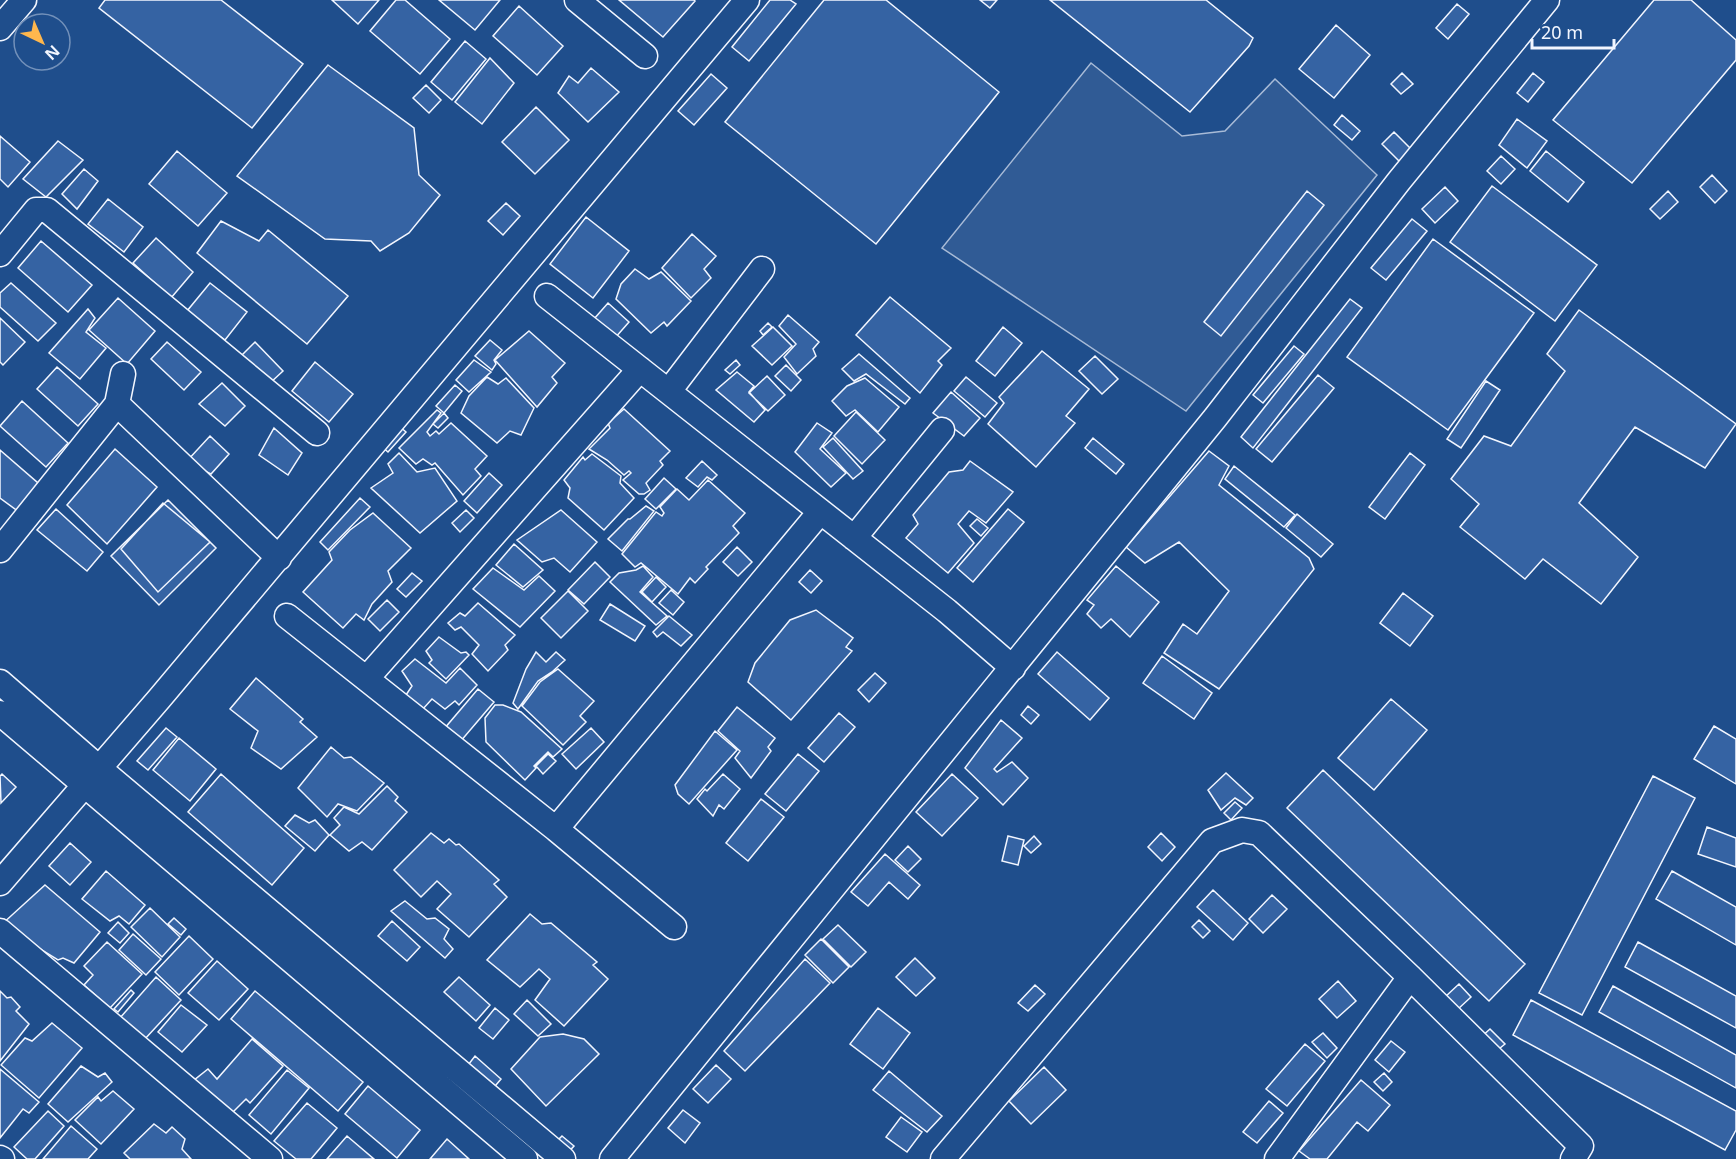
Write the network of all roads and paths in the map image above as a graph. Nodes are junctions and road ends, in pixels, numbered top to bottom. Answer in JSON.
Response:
{"nodes":[{"id":1,"x":24,"y":0,"type":"edge"},
{"id":2,"x":577,"y":0,"type":"edge"},
{"id":3,"x":747,"y":0,"type":"edge"},
{"id":4,"x":1547,"y":0,"type":"edge"},
{"id":5,"x":0,"y":28,"type":"edge"},
{"id":6,"x":645,"y":56,"type":"dead end"},
{"id":7,"x":0,"y":254,"type":"edge"},
{"id":8,"x":762,"y":269,"type":"dead end"},
{"id":9,"x":547,"y":296,"type":"dead end"},
{"id":10,"x":640,"y":369,"type":"junction"},
{"id":11,"x":123,"y":374,"type":"dead end"},
{"id":12,"x":669,"y":392,"type":"junction"},
{"id":13,"x":117,"y":405,"type":"junction"},
{"id":14,"x":942,"y":430,"type":"dead end"},
{"id":15,"x":317,"y":433,"type":"dead end"},
{"id":16,"x":820,"y":512,"type":"junction"},
{"id":17,"x":854,"y":538,"type":"junction"},
{"id":18,"x":0,"y":550,"type":"edge"},
{"id":19,"x":279,"y":558,"type":"junction"},
{"id":20,"x":287,"y":616,"type":"dead end"},
{"id":21,"x":1013,"y":668,"type":"junction"},
{"id":22,"x":367,"y":678,"type":"junction"},
{"id":23,"x":0,"y":682,"type":"edge"},
{"id":24,"x":0,"y":713,"type":"edge"},
{"id":25,"x":92,"y":777,"type":"junction"},
{"id":26,"x":556,"y":829,"type":"junction"},
{"id":27,"x":0,"y":883,"type":"edge"},
{"id":28,"x":674,"y":927,"type":"dead end"},
{"id":29,"x":0,"y":931,"type":"edge"},
{"id":30,"x":1410,"y":977,"type":"junction"},
{"id":31,"x":270,"y":1159,"type":"edge"},
{"id":32,"x":525,"y":1159,"type":"edge"},
{"id":33,"x":563,"y":1159,"type":"edge"},
{"id":34,"x":612,"y":1159,"type":"edge"},
{"id":35,"x":943,"y":1159,"type":"edge"},
{"id":36,"x":1277,"y":1159,"type":"edge"},
{"id":37,"x":1573,"y":1159,"type":"edge"}],
"edges":[{"from":1,"to":5,"type":"street"},
{"from":2,"to":6,"type":"street"},
{"from":3,"to":19,"type":"street"},
{"from":4,"to":21,"type":"street"},
{"from":7,"to":15,"type":"street"},
{"from":8,"to":12,"type":"street"},
{"from":9,"to":10,"type":"street"},
{"from":10,"to":12,"type":"street"},
{"from":10,"to":22,"type":"street"},
{"from":11,"to":13,"type":"street"},
{"from":12,"to":16,"type":"street"},
{"from":13,"to":18,"type":"street"},
{"from":13,"to":19,"type":"street"},
{"from":14,"to":17,"type":"street"},
{"from":16,"to":17,"type":"street"},
{"from":16,"to":26,"type":"street"},
{"from":17,"to":21,"type":"street"},
{"from":19,"to":25,"type":"street"},
{"from":20,"to":22,"type":"street"},
{"from":21,"to":34,"type":"street"},
{"from":22,"to":26,"type":"street"},
{"from":23,"to":25,"type":"street"},
{"from":24,"to":25,"type":"street"},
{"from":25,"to":27,"type":"street"},
{"from":25,"to":32,"type":"street"},
{"from":25,"to":33,"type":"street"},
{"from":26,"to":28,"type":"street"},
{"from":29,"to":31,"type":"street"},
{"from":30,"to":35,"type":"street"},
{"from":30,"to":36,"type":"street"},
{"from":30,"to":37,"type":"street"}]}
